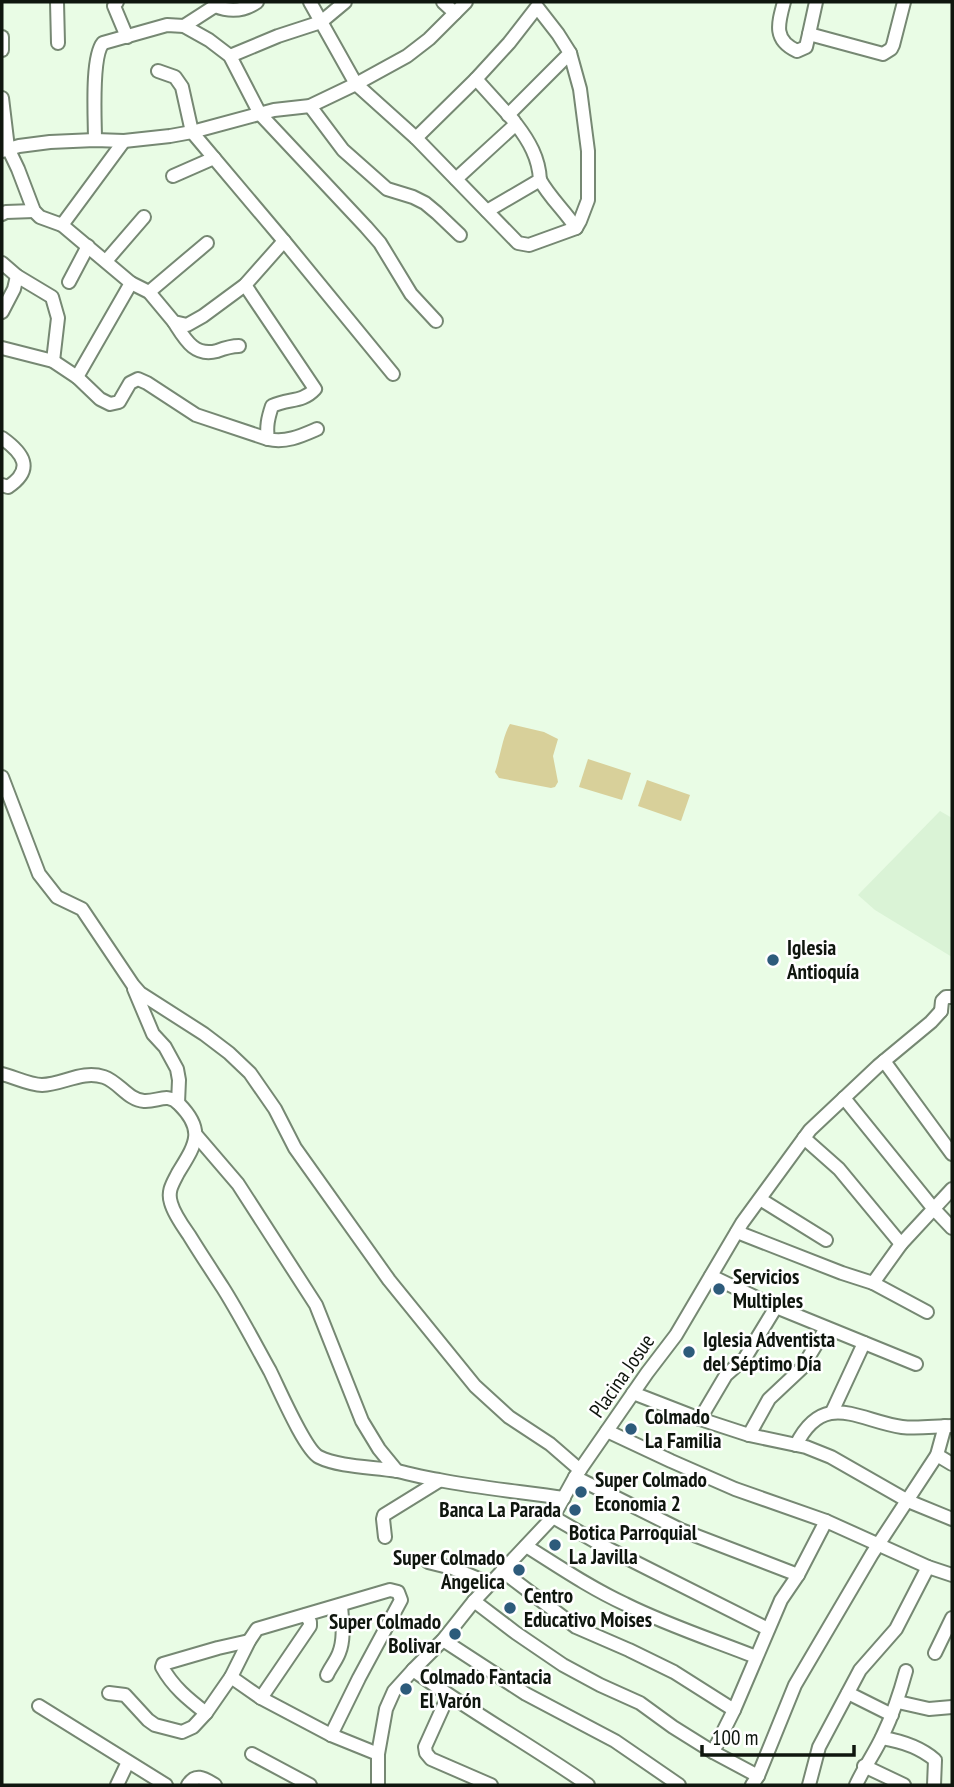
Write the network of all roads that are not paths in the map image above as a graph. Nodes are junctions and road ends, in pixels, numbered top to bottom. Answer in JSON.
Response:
{"nodes":[{"id":1,"x":57,"y":2,"type":"edge"},
{"id":2,"x":257,"y":2,"type":"edge"},
{"id":3,"x":310,"y":2,"type":"edge"},
{"id":4,"x":345,"y":2,"type":"edge"},
{"id":5,"x":443,"y":2,"type":"edge"},
{"id":6,"x":466,"y":2,"type":"edge"},
{"id":7,"x":783,"y":2,"type":"edge"},
{"id":8,"x":816,"y":2,"type":"edge"},
{"id":9,"x":904,"y":2,"type":"edge"},
{"id":10,"x":114,"y":3,"type":"edge"},
{"id":11,"x":214,"y":4,"type":"edge"},
{"id":12,"x":539,"y":5,"type":"edge"},
{"id":13,"x":455,"y":13,"type":"junction"},
{"id":14,"x":321,"y":22,"type":"junction"},
{"id":15,"x":184,"y":26,"type":"junction"},
{"id":16,"x":809,"y":34,"type":"junction"},
{"id":17,"x":2,"y":37,"type":"edge"},
{"id":18,"x":127,"y":37,"type":"junction"},
{"id":19,"x":58,"y":43,"type":"dead end"},
{"id":20,"x":2,"y":50,"type":"edge"},
{"id":21,"x":570,"y":53,"type":"junction"},
{"id":22,"x":230,"y":57,"type":"junction"},
{"id":23,"x":158,"y":71,"type":"dead end"},
{"id":24,"x":476,"y":79,"type":"junction"},
{"id":25,"x":356,"y":84,"type":"junction"},
{"id":26,"x":2,"y":98,"type":"edge"},
{"id":27,"x":310,"y":106,"type":"junction"},
{"id":28,"x":260,"y":114,"type":"junction"},
{"id":29,"x":512,"y":119,"type":"junction"},
{"id":30,"x":192,"y":132,"type":"junction"},
{"id":31,"x":416,"y":138,"type":"junction"},
{"id":32,"x":95,"y":140,"type":"junction"},
{"id":33,"x":124,"y":141,"type":"junction"},
{"id":34,"x":5,"y":149,"type":"edge"},
{"id":35,"x":214,"y":158,"type":"junction"},
{"id":36,"x":173,"y":176,"type":"dead end"},
{"id":37,"x":456,"y":179,"type":"junction"},
{"id":38,"x":540,"y":180,"type":"junction"},
{"id":39,"x":34,"y":211,"type":"junction"},
{"id":40,"x":487,"y":211,"type":"junction"},
{"id":41,"x":2,"y":215,"type":"edge"},
{"id":42,"x":144,"y":217,"type":"dead end"},
{"id":43,"x":62,"y":225,"type":"junction"},
{"id":44,"x":576,"y":228,"type":"junction"},
{"id":45,"x":460,"y":235,"type":"dead end"},
{"id":46,"x":284,"y":241,"type":"junction"},
{"id":47,"x":207,"y":243,"type":"dead end"},
{"id":48,"x":88,"y":246,"type":"junction"},
{"id":49,"x":106,"y":261,"type":"junction"},
{"id":50,"x":2,"y":263,"type":"edge"},
{"id":51,"x":17,"y":276,"type":"junction"},
{"id":52,"x":69,"y":282,"type":"dead end"},
{"id":53,"x":131,"y":282,"type":"junction"},
{"id":54,"x":244,"y":285,"type":"junction"},
{"id":55,"x":149,"y":292,"type":"junction"},
{"id":56,"x":2,"y":312,"type":"edge"},
{"id":57,"x":436,"y":321,"type":"dead end"},
{"id":58,"x":174,"y":322,"type":"junction"},
{"id":59,"x":239,"y":346,"type":"dead end"},
{"id":60,"x":2,"y":348,"type":"edge"},
{"id":61,"x":53,"y":361,"type":"junction"},
{"id":62,"x":393,"y":374,"type":"dead end"},
{"id":63,"x":77,"y":377,"type":"junction"},
{"id":64,"x":317,"y":429,"type":"dead end"},
{"id":65,"x":2,"y":438,"type":"edge"},
{"id":66,"x":268,"y":439,"type":"junction"},
{"id":67,"x":2,"y":485,"type":"edge"},
{"id":68,"x":2,"y":777,"type":"edge"},
{"id":69,"x":133,"y":985,"type":"junction"},
{"id":70,"x":952,"y":997,"type":"edge"},
{"id":71,"x":947,"y":1014,"type":"edge"},
{"id":72,"x":884,"y":1061,"type":"junction"},
{"id":73,"x":2,"y":1074,"type":"edge"},
{"id":74,"x":844,"y":1098,"type":"junction"},
{"id":75,"x":178,"y":1102,"type":"junction"},
{"id":76,"x":196,"y":1135,"type":"junction"},
{"id":77,"x":804,"y":1138,"type":"junction"},
{"id":78,"x":952,"y":1154,"type":"edge"},
{"id":79,"x":952,"y":1189,"type":"edge"},
{"id":80,"x":760,"y":1199,"type":"junction"},
{"id":81,"x":933,"y":1208,"type":"junction"},
{"id":82,"x":952,"y":1228,"type":"edge"},
{"id":83,"x":737,"y":1232,"type":"junction"},
{"id":84,"x":826,"y":1240,"type":"dead end"},
{"id":85,"x":901,"y":1244,"type":"junction"},
{"id":86,"x":710,"y":1276,"type":"junction"},
{"id":87,"x":873,"y":1283,"type":"junction"},
{"id":88,"x":776,"y":1307,"type":"junction"},
{"id":89,"x":927,"y":1312,"type":"dead end"},
{"id":90,"x":826,"y":1328,"type":"junction"},
{"id":91,"x":864,"y":1343,"type":"junction"},
{"id":92,"x":916,"y":1364,"type":"dead end"},
{"id":93,"x":633,"y":1392,"type":"junction"},
{"id":94,"x":832,"y":1412,"type":"junction"},
{"id":95,"x":701,"y":1419,"type":"junction"},
{"id":96,"x":949,"y":1426,"type":"edge"},
{"id":97,"x":607,"y":1431,"type":"junction"},
{"id":98,"x":749,"y":1435,"type":"junction"},
{"id":99,"x":796,"y":1445,"type":"junction"},
{"id":100,"x":937,"y":1455,"type":"junction"},
{"id":101,"x":952,"y":1464,"type":"edge"},
{"id":102,"x":397,"y":1471,"type":"junction"},
{"id":103,"x":578,"y":1474,"type":"junction"},
{"id":104,"x":439,"y":1480,"type":"junction"},
{"id":105,"x":564,"y":1498,"type":"junction"},
{"id":106,"x":908,"y":1501,"type":"junction"},
{"id":107,"x":553,"y":1517,"type":"junction"},
{"id":108,"x":952,"y":1519,"type":"edge"},
{"id":109,"x":826,"y":1521,"type":"junction"},
{"id":110,"x":385,"y":1537,"type":"dead end"},
{"id":111,"x":879,"y":1544,"type":"junction"},
{"id":112,"x":526,"y":1546,"type":"junction"},
{"id":113,"x":428,"y":1562,"type":"dead end"},
{"id":114,"x":928,"y":1567,"type":"junction"},
{"id":115,"x":502,"y":1571,"type":"junction"},
{"id":116,"x":798,"y":1575,"type":"junction"},
{"id":117,"x":952,"y":1575,"type":"edge"},
{"id":118,"x":491,"y":1584,"type":"junction"},
{"id":119,"x":474,"y":1601,"type":"junction"},
{"id":120,"x":341,"y":1605,"type":"junction"},
{"id":121,"x":306,"y":1615,"type":"junction"},
{"id":122,"x":952,"y":1618,"type":"edge"},
{"id":123,"x":768,"y":1629,"type":"junction"},
{"id":124,"x":443,"y":1640,"type":"junction"},
{"id":125,"x":249,"y":1641,"type":"junction"},
{"id":126,"x":935,"y":1653,"type":"dead end"},
{"id":127,"x":756,"y":1657,"type":"junction"},
{"id":128,"x":413,"y":1670,"type":"junction"},
{"id":129,"x":906,"y":1671,"type":"dead end"},
{"id":130,"x":327,"y":1675,"type":"dead end"},
{"id":131,"x":231,"y":1677,"type":"junction"},
{"id":132,"x":109,"y":1693,"type":"dead end"},
{"id":133,"x":848,"y":1693,"type":"junction"},
{"id":134,"x":448,"y":1696,"type":"junction"},
{"id":135,"x":261,"y":1698,"type":"junction"},
{"id":136,"x":39,"y":1706,"type":"dead end"},
{"id":137,"x":952,"y":1707,"type":"edge"},
{"id":138,"x":895,"y":1708,"type":"junction"},
{"id":139,"x":734,"y":1710,"type":"junction"},
{"id":140,"x":206,"y":1713,"type":"junction"},
{"id":141,"x":331,"y":1735,"type":"junction"},
{"id":142,"x":882,"y":1738,"type":"junction"},
{"id":143,"x":713,"y":1752,"type":"junction"},
{"id":144,"x":252,"y":1754,"type":"dead end"},
{"id":145,"x":378,"y":1754,"type":"junction"},
{"id":146,"x":128,"y":1762,"type":"junction"},
{"id":147,"x":864,"y":1766,"type":"junction"},
{"id":148,"x":755,"y":1780,"type":"edge"},
{"id":149,"x":381,"y":1784,"type":"edge"},
{"id":150,"x":117,"y":1785,"type":"edge"},
{"id":151,"x":166,"y":1785,"type":"edge"},
{"id":152,"x":188,"y":1785,"type":"edge"},
{"id":153,"x":215,"y":1785,"type":"edge"},
{"id":154,"x":310,"y":1785,"type":"edge"},
{"id":155,"x":491,"y":1785,"type":"edge"},
{"id":156,"x":589,"y":1785,"type":"edge"},
{"id":157,"x":678,"y":1785,"type":"edge"},
{"id":158,"x":809,"y":1785,"type":"edge"},
{"id":159,"x":856,"y":1785,"type":"edge"},
{"id":160,"x":904,"y":1785,"type":"edge"},
{"id":161,"x":934,"y":1785,"type":"edge"}],
"edges":[{"from":1,"to":19,"type":"street"},
{"from":2,"to":11,"type":"street"},
{"from":3,"to":14,"type":"street"},
{"from":4,"to":14,"type":"street"},
{"from":5,"to":13,"type":"street"},
{"from":6,"to":13,"type":"street"},
{"from":7,"to":16,"type":"street"},
{"from":8,"to":16,"type":"street"},
{"from":9,"to":16,"type":"street"},
{"from":10,"to":18,"type":"street"},
{"from":11,"to":15,"type":"street"},
{"from":12,"to":21,"type":"street"},
{"from":12,"to":24,"type":"street"},
{"from":13,"to":25,"type":"street"},
{"from":14,"to":22,"type":"street"},
{"from":14,"to":25,"type":"street"},
{"from":15,"to":18,"type":"street"},
{"from":15,"to":22,"type":"street"},
{"from":17,"to":20,"type":"street"},
{"from":18,"to":32,"type":"street"},
{"from":21,"to":29,"type":"street"},
{"from":21,"to":44,"type":"street"},
{"from":22,"to":28,"type":"street"},
{"from":23,"to":30,"type":"street"},
{"from":24,"to":29,"type":"street"},
{"from":24,"to":31,"type":"street"},
{"from":25,"to":27,"type":"street"},
{"from":25,"to":31,"type":"street"},
{"from":26,"to":34,"type":"street"},
{"from":27,"to":28,"type":"street"},
{"from":27,"to":45,"type":"street"},
{"from":28,"to":30,"type":"street"},
{"from":28,"to":57,"type":"street"},
{"from":29,"to":37,"type":"street"},
{"from":29,"to":38,"type":"street"},
{"from":30,"to":33,"type":"street"},
{"from":30,"to":35,"type":"street"},
{"from":31,"to":37,"type":"street"},
{"from":32,"to":33,"type":"street"},
{"from":32,"to":34,"type":"street"},
{"from":33,"to":43,"type":"street"},
{"from":34,"to":39,"type":"street"},
{"from":35,"to":36,"type":"street"},
{"from":35,"to":46,"type":"street"},
{"from":37,"to":40,"type":"street"},
{"from":38,"to":40,"type":"street"},
{"from":38,"to":44,"type":"street"},
{"from":39,"to":41,"type":"street"},
{"from":39,"to":43,"type":"street"},
{"from":40,"to":44,"type":"street"},
{"from":42,"to":49,"type":"street"},
{"from":43,"to":48,"type":"street"},
{"from":46,"to":54,"type":"street"},
{"from":46,"to":62,"type":"street"},
{"from":47,"to":55,"type":"street"},
{"from":48,"to":49,"type":"street"},
{"from":48,"to":52,"type":"street"},
{"from":49,"to":53,"type":"street"},
{"from":50,"to":51,"type":"street"},
{"from":51,"to":56,"type":"street"},
{"from":51,"to":61,"type":"street"},
{"from":53,"to":55,"type":"street"},
{"from":53,"to":63,"type":"street"},
{"from":54,"to":58,"type":"street"},
{"from":54,"to":66,"type":"street"},
{"from":55,"to":58,"type":"street"},
{"from":58,"to":59,"type":"street"},
{"from":60,"to":61,"type":"street"},
{"from":61,"to":63,"type":"street"},
{"from":63,"to":66,"type":"street"},
{"from":64,"to":66,"type":"street"},
{"from":65,"to":67,"type":"street"},
{"from":68,"to":69,"type":"street"},
{"from":69,"to":75,"type":"street"},
{"from":69,"to":103,"type":"street"},
{"from":70,"to":71,"type":"street","name":"Placina Josue"},
{"from":71,"to":72,"type":"street","name":"Placina Josue"},
{"from":72,"to":74,"type":"street","name":"Placina Josue"},
{"from":72,"to":78,"type":"street"},
{"from":73,"to":75,"type":"street"},
{"from":74,"to":77,"type":"street","name":"Placina Josue"},
{"from":74,"to":81,"type":"street"},
{"from":75,"to":76,"type":"street"},
{"from":76,"to":102,"type":"street"},
{"from":76,"to":102,"type":"street"},
{"from":77,"to":80,"type":"street","name":"Placina Josue"},
{"from":77,"to":85,"type":"street"},
{"from":79,"to":81,"type":"street"},
{"from":80,"to":83,"type":"street","name":"Placina Josue"},
{"from":80,"to":84,"type":"street"},
{"from":81,"to":82,"type":"street"},
{"from":81,"to":85,"type":"street"},
{"from":83,"to":86,"type":"street","name":"Placina Josue"},
{"from":83,"to":87,"type":"street"},
{"from":85,"to":87,"type":"street"},
{"from":86,"to":88,"type":"street"},
{"from":86,"to":93,"type":"street","name":"Placina Josue"},
{"from":87,"to":89,"type":"street"},
{"from":88,"to":90,"type":"street"},
{"from":88,"to":95,"type":"street"},
{"from":90,"to":91,"type":"street"},
{"from":90,"to":98,"type":"street"},
{"from":91,"to":92,"type":"street"},
{"from":91,"to":94,"type":"street"},
{"from":93,"to":95,"type":"street"},
{"from":93,"to":97,"type":"street","name":"Placina Josue"},
{"from":94,"to":96,"type":"street"},
{"from":94,"to":99,"type":"street"},
{"from":95,"to":98,"type":"street"},
{"from":96,"to":100,"type":"street"},
{"from":97,"to":103,"type":"street","name":"Placina Josue"},
{"from":97,"to":109,"type":"street"},
{"from":98,"to":99,"type":"street"},
{"from":99,"to":106,"type":"street"},
{"from":100,"to":101,"type":"street"},
{"from":100,"to":106,"type":"street"},
{"from":102,"to":104,"type":"street"},
{"from":103,"to":105,"type":"street","name":"Placina Josue"},
{"from":103,"to":116,"type":"street"},
{"from":104,"to":105,"type":"street"},
{"from":104,"to":110,"type":"street"},
{"from":105,"to":107,"type":"street","name":"Placina Josue"},
{"from":106,"to":108,"type":"street"},
{"from":106,"to":111,"type":"street"},
{"from":107,"to":112,"type":"street","name":"Placina Josue"},
{"from":107,"to":123,"type":"street"},
{"from":109,"to":111,"type":"street"},
{"from":109,"to":116,"type":"street"},
{"from":111,"to":114,"type":"street"},
{"from":111,"to":148,"type":"street"},
{"from":112,"to":115,"type":"street","name":"Placina Josue"},
{"from":112,"to":127,"type":"street"},
{"from":113,"to":118,"type":"street"},
{"from":114,"to":117,"type":"street"},
{"from":114,"to":133,"type":"street"},
{"from":115,"to":118,"type":"street","name":"Placina Josue"},
{"from":115,"to":139,"type":"street"},
{"from":116,"to":123,"type":"street"},
{"from":118,"to":119,"type":"street","name":"Placina Josue"},
{"from":119,"to":124,"type":"street","name":"Placina Josue"},
{"from":119,"to":143,"type":"street"},
{"from":120,"to":121,"type":"street"},
{"from":120,"to":130,"type":"street"},
{"from":120,"to":141,"type":"street"},
{"from":121,"to":125,"type":"street"},
{"from":121,"to":135,"type":"street"},
{"from":122,"to":126,"type":"street"},
{"from":123,"to":127,"type":"street"},
{"from":124,"to":128,"type":"street","name":"Placina Josue"},
{"from":124,"to":157,"type":"street"},
{"from":125,"to":131,"type":"street"},
{"from":125,"to":140,"type":"street"},
{"from":127,"to":139,"type":"street"},
{"from":128,"to":134,"type":"street"},
{"from":128,"to":145,"type":"street","name":"Placina Josue"},
{"from":129,"to":138,"type":"street"},
{"from":131,"to":135,"type":"street"},
{"from":131,"to":140,"type":"street"},
{"from":132,"to":140,"type":"street"},
{"from":133,"to":138,"type":"street"},
{"from":133,"to":158,"type":"street"},
{"from":134,"to":155,"type":"street"},
{"from":134,"to":156,"type":"street"},
{"from":135,"to":141,"type":"street"},
{"from":136,"to":146,"type":"street"},
{"from":137,"to":138,"type":"street"},
{"from":138,"to":142,"type":"street"},
{"from":139,"to":143,"type":"street"},
{"from":141,"to":145,"type":"street"},
{"from":142,"to":147,"type":"street"},
{"from":142,"to":161,"type":"street"},
{"from":143,"to":148,"type":"street"},
{"from":144,"to":154,"type":"street"},
{"from":145,"to":149,"type":"street","name":"Placina Josue"},
{"from":146,"to":150,"type":"street"},
{"from":146,"to":151,"type":"street"},
{"from":147,"to":159,"type":"street"},
{"from":147,"to":160,"type":"street"},
{"from":152,"to":153,"type":"street"}]}
